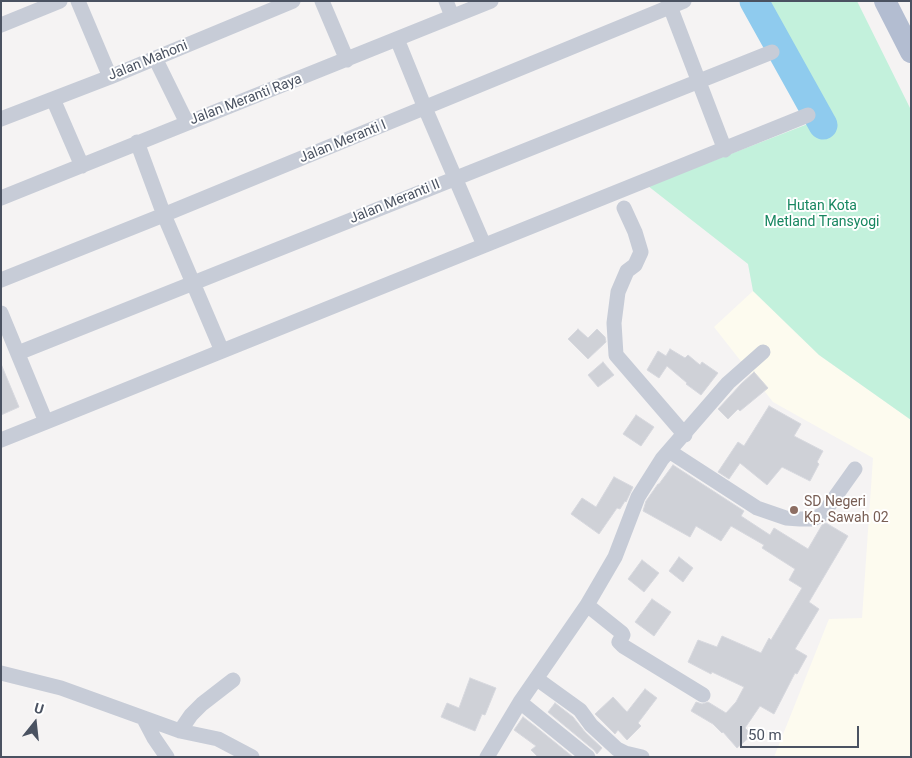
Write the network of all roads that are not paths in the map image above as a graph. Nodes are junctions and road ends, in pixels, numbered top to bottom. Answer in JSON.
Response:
{"nodes":[{"id":1,"x":60,"y":1,"type":"edge"},
{"id":2,"x":78,"y":1,"type":"edge"},
{"id":3,"x":293,"y":1,"type":"edge"},
{"id":4,"x":322,"y":1,"type":"edge"},
{"id":5,"x":446,"y":1,"type":"edge"},
{"id":6,"x":491,"y":1,"type":"edge"},
{"id":7,"x":884,"y":1,"type":"edge"},
{"id":8,"x":674,"y":3,"type":"edge"},
{"id":9,"x":452,"y":16,"type":"junction"},
{"id":10,"x":1,"y":25,"type":"edge"},
{"id":11,"x":397,"y":39,"type":"junction"},
{"id":12,"x":772,"y":52,"type":"dead end"},
{"id":13,"x":911,"y":52,"type":"edge"},
{"id":14,"x":155,"y":58,"type":"junction"},
{"id":15,"x":347,"y":60,"type":"junction"},
{"id":16,"x":110,"y":77,"type":"junction"},
{"id":17,"x":698,"y":80,"type":"junction"},
{"id":18,"x":53,"y":99,"type":"junction"},
{"id":19,"x":425,"y":108,"type":"junction"},
{"id":20,"x":808,"y":115,"type":"dead end"},
{"id":21,"x":1,"y":119,"type":"edge"},
{"id":22,"x":187,"y":123,"type":"junction"},
{"id":23,"x":137,"y":142,"type":"junction"},
{"id":24,"x":725,"y":150,"type":"junction"},
{"id":25,"x":82,"y":166,"type":"junction"},
{"id":26,"x":455,"y":178,"type":"junction"},
{"id":27,"x":1,"y":198,"type":"edge"},
{"id":28,"x":624,"y":208,"type":"dead end"},
{"id":29,"x":164,"y":215,"type":"junction"},
{"id":30,"x":484,"y":245,"type":"junction"},
{"id":31,"x":1,"y":280,"type":"edge"},
{"id":32,"x":194,"y":283,"type":"junction"},
{"id":33,"x":1,"y":313,"type":"edge"},
{"id":34,"x":222,"y":351,"type":"junction"},
{"id":35,"x":763,"y":352,"type":"dead end"},
{"id":36,"x":18,"y":353,"type":"junction"},
{"id":37,"x":46,"y":422,"type":"junction"},
{"id":38,"x":685,"y":435,"type":"junction"},
{"id":39,"x":1,"y":440,"type":"edge"},
{"id":40,"x":669,"y":451,"type":"junction"},
{"id":41,"x":855,"y":469,"type":"dead end"},
{"id":42,"x":587,"y":605,"type":"junction"},
{"id":43,"x":1,"y":673,"type":"edge"},
{"id":44,"x":537,"y":679,"type":"junction"},
{"id":45,"x":232,"y":680,"type":"dead end"},
{"id":46,"x":703,"y":695,"type":"dead end"},
{"id":47,"x":520,"y":702,"type":"junction"},
{"id":48,"x":144,"y":719,"type":"junction"},
{"id":49,"x":180,"y":731,"type":"junction"},
{"id":50,"x":167,"y":757,"type":"edge"},
{"id":51,"x":252,"y":757,"type":"edge"},
{"id":52,"x":487,"y":757,"type":"edge"},
{"id":53,"x":588,"y":757,"type":"edge"},
{"id":54,"x":642,"y":757,"type":"edge"}],
"edges":[{"from":1,"to":10,"type":"street"},
{"from":2,"to":16,"type":"street"},
{"from":3,"to":14,"type":"street","name":"Jalan Mahoni"},
{"from":4,"to":15,"type":"street"},
{"from":5,"to":9,"type":"street"},
{"from":6,"to":9,"type":"street","name":"Jalan Meranti Raya"},
{"from":7,"to":13,"type":"main road"},
{"from":8,"to":17,"type":"street"},
{"from":8,"to":19,"type":"street","name":"Jalan Meranti I"},
{"from":9,"to":11,"type":"street","name":"Jalan Meranti Raya"},
{"from":11,"to":15,"type":"street","name":"Jalan Meranti Raya"},
{"from":11,"to":19,"type":"street"},
{"from":12,"to":17,"type":"street","name":"Jalan Meranti II"},
{"from":14,"to":16,"type":"street","name":"Jalan Mahoni"},
{"from":14,"to":22,"type":"street"},
{"from":15,"to":22,"type":"street","name":"Jalan Meranti Raya"},
{"from":16,"to":18,"type":"street","name":"Jalan Mahoni"},
{"from":17,"to":24,"type":"street"},
{"from":17,"to":26,"type":"street","name":"Jalan Meranti II"},
{"from":18,"to":21,"type":"street","name":"Jalan Mahoni"},
{"from":18,"to":25,"type":"street"},
{"from":19,"to":26,"type":"street"},
{"from":19,"to":29,"type":"street","name":"Jalan Meranti I"},
{"from":20,"to":24,"type":"street"},
{"from":22,"to":23,"type":"street","name":"Jalan Meranti Raya"},
{"from":23,"to":25,"type":"street","name":"Jalan Meranti Raya"},
{"from":23,"to":29,"type":"street"},
{"from":24,"to":30,"type":"street"},
{"from":25,"to":27,"type":"street","name":"Jalan Meranti Raya"},
{"from":26,"to":30,"type":"street"},
{"from":26,"to":32,"type":"street","name":"Jalan Meranti II"},
{"from":28,"to":38,"type":"street"},
{"from":29,"to":31,"type":"street","name":"Jalan Meranti I"},
{"from":29,"to":32,"type":"street"},
{"from":30,"to":34,"type":"street"},
{"from":32,"to":34,"type":"street"},
{"from":32,"to":36,"type":"street","name":"Jalan Meranti II"},
{"from":33,"to":36,"type":"street"},
{"from":34,"to":37,"type":"street"},
{"from":35,"to":38,"type":"street"},
{"from":36,"to":37,"type":"street"},
{"from":37,"to":39,"type":"street"},
{"from":38,"to":40,"type":"street"},
{"from":40,"to":41,"type":"street"},
{"from":40,"to":42,"type":"street"},
{"from":42,"to":44,"type":"street"},
{"from":42,"to":46,"type":"street"},
{"from":43,"to":48,"type":"street"},
{"from":44,"to":47,"type":"street"},
{"from":44,"to":54,"type":"street"},
{"from":45,"to":49,"type":"street"},
{"from":47,"to":52,"type":"street"},
{"from":47,"to":53,"type":"street"},
{"from":48,"to":49,"type":"street"},
{"from":48,"to":50,"type":"street"},
{"from":49,"to":51,"type":"street"}]}
